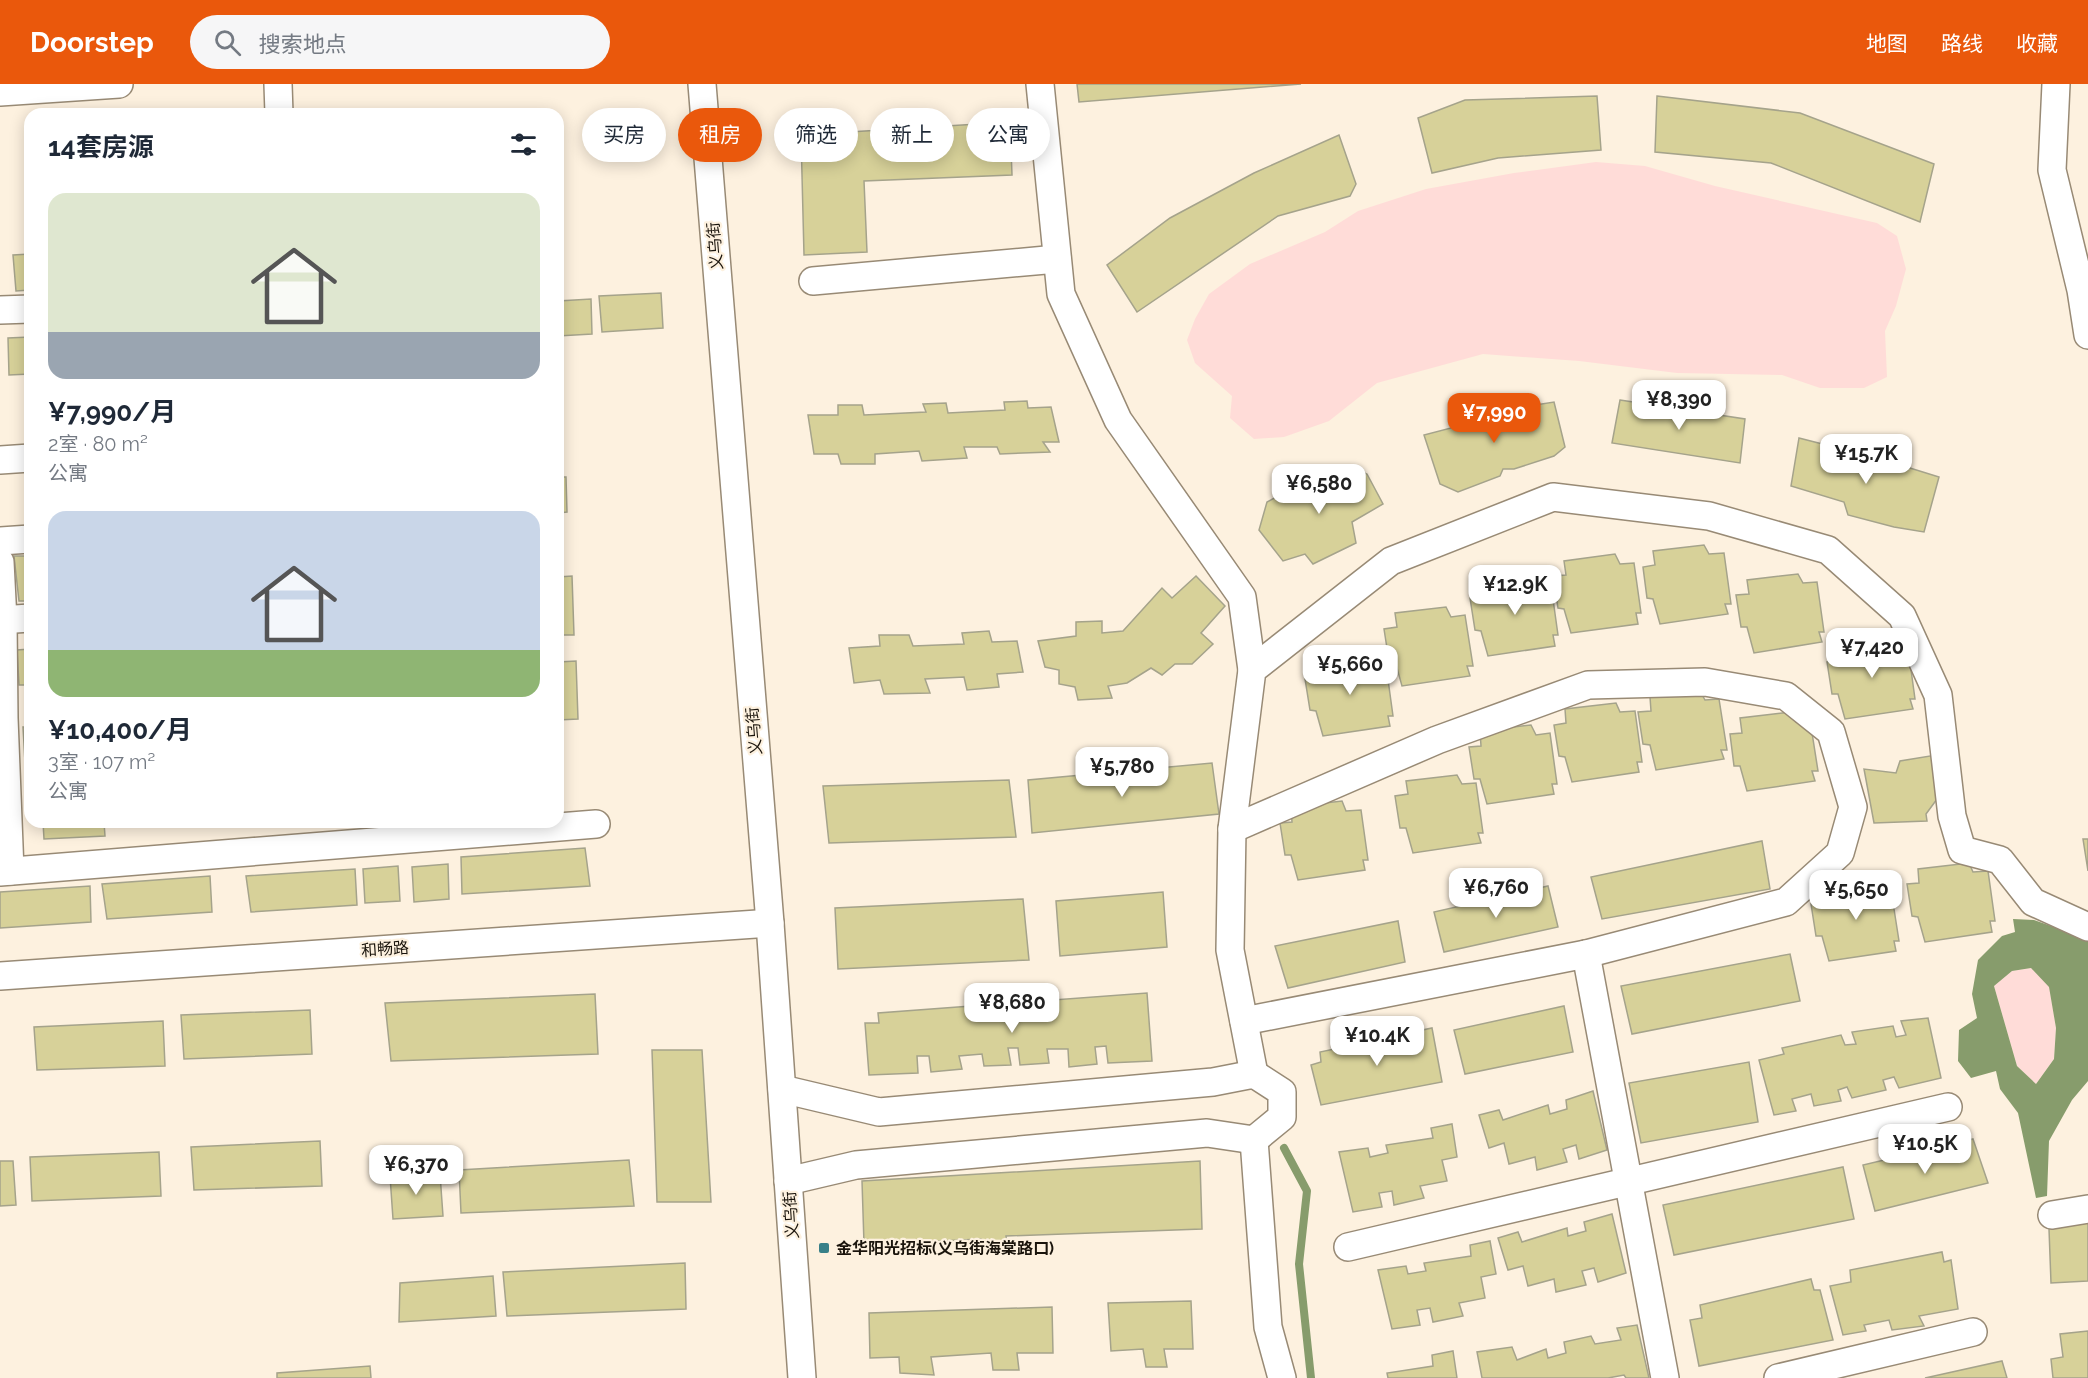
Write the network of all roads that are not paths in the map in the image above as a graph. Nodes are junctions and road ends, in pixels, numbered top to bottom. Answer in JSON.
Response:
{"nodes":[{"id":1,"x":119,"y":84,"type":"edge"},
{"id":2,"x":278,"y":84,"type":"edge"},
{"id":3,"x":702,"y":84,"type":"edge"},
{"id":4,"x":1040,"y":84,"type":"edge"},
{"id":5,"x":2056,"y":84,"type":"edge"},
{"id":6,"x":0,"y":92,"type":"edge"},
{"id":7,"x":279,"y":108,"type":"edge"},
{"id":8,"x":1057,"y":259,"type":"junction"},
{"id":9,"x":813,"y":281,"type":"dead end"},
{"id":10,"x":24,"y":309,"type":"edge"},
{"id":11,"x":0,"y":310,"type":"edge"},
{"id":12,"x":2088,"y":334,"type":"edge"},
{"id":13,"x":24,"y":458,"type":"edge"},
{"id":14,"x":0,"y":460,"type":"edge"},
{"id":15,"x":24,"y":539,"type":"edge"},
{"id":16,"x":0,"y":541,"type":"edge"},
{"id":17,"x":0,"y":562,"type":"edge"},
{"id":18,"x":24,"y":618,"type":"edge"},
{"id":19,"x":2,"y":620,"type":"edge"},
{"id":20,"x":1252,"y":670,"type":"junction"},
{"id":21,"x":596,"y":824,"type":"dead end"},
{"id":22,"x":564,"y":827,"type":"edge"},
{"id":23,"x":546,"y":828,"type":"edge"},
{"id":24,"x":1232,"y":829,"type":"junction"},
{"id":25,"x":5,"y":871,"type":"edge"},
{"id":26,"x":770,"y":923,"type":"junction"},
{"id":27,"x":2088,"y":927,"type":"edge"},
{"id":28,"x":1586,"y":954,"type":"junction"},
{"id":29,"x":0,"y":976,"type":"edge"},
{"id":30,"x":1244,"y":1021,"type":"junction"},
{"id":31,"x":1254,"y":1074,"type":"junction"},
{"id":32,"x":782,"y":1089,"type":"junction"},
{"id":33,"x":1948,"y":1107,"type":"dead end"},
{"id":34,"x":1254,"y":1140,"type":"junction"},
{"id":35,"x":788,"y":1180,"type":"junction"},
{"id":36,"x":1628,"y":1182,"type":"junction"},
{"id":37,"x":2088,"y":1209,"type":"edge"},
{"id":38,"x":2052,"y":1215,"type":"dead end"},
{"id":39,"x":1348,"y":1247,"type":"dead end"},
{"id":40,"x":1973,"y":1332,"type":"dead end"},
{"id":41,"x":802,"y":1378,"type":"edge"},
{"id":42,"x":1282,"y":1378,"type":"edge"},
{"id":43,"x":1665,"y":1378,"type":"edge"},
{"id":44,"x":1778,"y":1378,"type":"edge"}],
"edges":[{"from":1,"to":6,"type":"street"},
{"from":2,"to":7,"type":"street"},
{"from":3,"to":26,"type":"street","name":"义乌街"},
{"from":4,"to":8,"type":"street"},
{"from":5,"to":12,"type":"street"},
{"from":8,"to":9,"type":"street"},
{"from":8,"to":20,"type":"street"},
{"from":10,"to":11,"type":"street"},
{"from":13,"to":14,"type":"street"},
{"from":15,"to":16,"type":"street"},
{"from":17,"to":19,"type":"street"},
{"from":18,"to":19,"type":"street"},
{"from":19,"to":25,"type":"street"},
{"from":20,"to":24,"type":"street"},
{"from":20,"to":27,"type":"street"},
{"from":21,"to":22,"type":"street"},
{"from":23,"to":25,"type":"street"},
{"from":24,"to":28,"type":"street"},
{"from":24,"to":30,"type":"street"},
{"from":26,"to":29,"type":"street","name":"和畅路"},
{"from":26,"to":32,"type":"street","name":"义乌街"},
{"from":28,"to":30,"type":"street"},
{"from":28,"to":36,"type":"street"},
{"from":30,"to":31,"type":"street"},
{"from":31,"to":32,"type":"street"},
{"from":31,"to":34,"type":"street"},
{"from":32,"to":35,"type":"street","name":"义乌街"},
{"from":33,"to":36,"type":"street"},
{"from":34,"to":35,"type":"street"},
{"from":34,"to":42,"type":"street"},
{"from":35,"to":41,"type":"street","name":"义乌街"},
{"from":36,"to":39,"type":"street"},
{"from":36,"to":43,"type":"street"},
{"from":37,"to":38,"type":"street"},
{"from":40,"to":44,"type":"street"}]}
